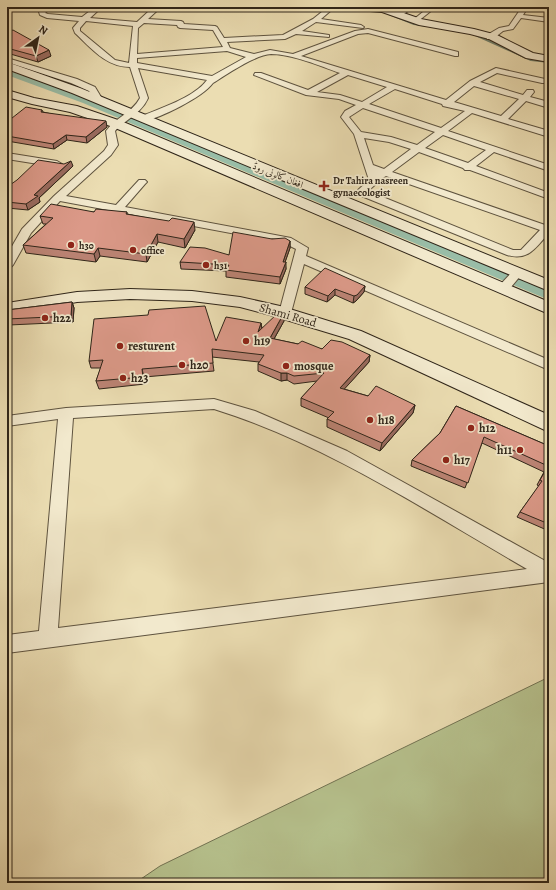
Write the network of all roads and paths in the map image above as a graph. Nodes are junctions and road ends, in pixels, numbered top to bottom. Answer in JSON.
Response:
{"nodes":[{"id":1,"x":48,"y":7,"type":"edge"},
{"id":2,"x":99,"y":7,"type":"edge"},
{"id":3,"x":121,"y":7,"type":"edge"},
{"id":4,"x":332,"y":7,"type":"edge"},
{"id":5,"x":358,"y":7,"type":"edge"},
{"id":6,"x":412,"y":7,"type":"edge"},
{"id":7,"x":433,"y":7,"type":"edge"},
{"id":8,"x":525,"y":7,"type":"edge"},
{"id":9,"x":156,"y":8,"type":"edge"},
{"id":10,"x":398,"y":15,"type":"junction"},
{"id":11,"x":519,"y":16,"type":"junction"},
{"id":12,"x":84,"y":19,"type":"junction"},
{"id":13,"x":315,"y":20,"type":"junction"},
{"id":14,"x":549,"y":20,"type":"edge"},
{"id":15,"x":415,"y":21,"type":"junction"},
{"id":16,"x":140,"y":22,"type":"junction"},
{"id":17,"x":360,"y":27,"type":"dead end"},
{"id":18,"x":297,"y":32,"type":"junction"},
{"id":19,"x":327,"y":36,"type":"dead end"},
{"id":20,"x":490,"y":37,"type":"junction"},
{"id":21,"x":222,"y":40,"type":"junction"},
{"id":22,"x":227,"y":49,"type":"junction"},
{"id":23,"x":454,"y":54,"type":"dead end"},
{"id":24,"x":134,"y":56,"type":"junction"},
{"id":25,"x":294,"y":56,"type":"junction"},
{"id":26,"x":255,"y":57,"type":"junction"},
{"id":27,"x":549,"y":59,"type":"edge"},
{"id":28,"x":7,"y":60,"type":"edge"},
{"id":29,"x":7,"y":65,"type":"edge"},
{"id":30,"x":134,"y":66,"type":"junction"},
{"id":31,"x":347,"y":72,"type":"junction"},
{"id":32,"x":258,"y":75,"type":"dead end"},
{"id":33,"x":214,"y":79,"type":"junction"},
{"id":34,"x":546,"y":81,"type":"edge"},
{"id":35,"x":473,"y":83,"type":"junction"},
{"id":36,"x":395,"y":86,"type":"junction"},
{"id":37,"x":7,"y":93,"type":"edge"},
{"id":38,"x":309,"y":93,"type":"junction"},
{"id":39,"x":97,"y":97,"type":"junction"},
{"id":40,"x":524,"y":98,"type":"junction"},
{"id":41,"x":446,"y":104,"type":"junction"},
{"id":42,"x":361,"y":105,"type":"junction"},
{"id":43,"x":549,"y":105,"type":"edge"},
{"id":44,"x":470,"y":110,"type":"junction"},
{"id":45,"x":129,"y":119,"type":"junction"},
{"id":46,"x":502,"y":120,"type":"junction"},
{"id":47,"x":441,"y":132,"type":"junction"},
{"id":48,"x":358,"y":134,"type":"junction"},
{"id":49,"x":549,"y":134,"type":"edge"},
{"id":50,"x":416,"y":148,"type":"junction"},
{"id":51,"x":492,"y":149,"type":"junction"},
{"id":52,"x":7,"y":156,"type":"edge"},
{"id":53,"x":66,"y":165,"type":"edge"},
{"id":54,"x":369,"y":167,"type":"junction"},
{"id":55,"x":468,"y":168,"type":"junction"},
{"id":56,"x":549,"y":168,"type":"edge"},
{"id":57,"x":386,"y":172,"type":"junction"},
{"id":58,"x":374,"y":181,"type":"junction"},
{"id":59,"x":142,"y":182,"type":"dead end"},
{"id":60,"x":549,"y":196,"type":"edge"},
{"id":61,"x":58,"y":198,"type":"junction"},
{"id":62,"x":118,"y":209,"type":"junction"},
{"id":63,"x":548,"y":228,"type":"edge"},
{"id":64,"x":300,"y":258,"type":"junction"},
{"id":65,"x":7,"y":266,"type":"edge"},
{"id":66,"x":517,"y":273,"type":"junction"},
{"id":67,"x":549,"y":286,"type":"edge"},
{"id":68,"x":503,"y":289,"type":"junction"},
{"id":69,"x":549,"y":308,"type":"edge"},
{"id":70,"x":7,"y":309,"type":"edge"},
{"id":71,"x":284,"y":313,"type":"junction"},
{"id":72,"x":549,"y":364,"type":"edge"},
{"id":73,"x":66,"y":413,"type":"junction"},
{"id":74,"x":7,"y":421,"type":"edge"},
{"id":75,"x":549,"y":424,"type":"edge"},
{"id":76,"x":549,"y":573,"type":"edge"},
{"id":77,"x":48,"y":639,"type":"junction"},
{"id":78,"x":7,"y":644,"type":"edge"}],
"edges":[{"from":1,"to":12,"type":"street"},
{"from":2,"to":12,"type":"street"},
{"from":3,"to":9,"type":"street"},
{"from":4,"to":13,"type":"street"},
{"from":5,"to":10,"type":"main road"},
{"from":6,"to":10,"type":"street"},
{"from":7,"to":15,"type":"street"},
{"from":8,"to":11,"type":"street"},
{"from":9,"to":16,"type":"street"},
{"from":10,"to":15,"type":"main road"},
{"from":11,"to":14,"type":"street"},
{"from":11,"to":20,"type":"street"},
{"from":12,"to":16,"type":"street"},
{"from":12,"to":30,"type":"street"},
{"from":13,"to":17,"type":"street"},
{"from":13,"to":18,"type":"street"},
{"from":15,"to":20,"type":"main road"},
{"from":16,"to":21,"type":"street"},
{"from":16,"to":24,"type":"street"},
{"from":18,"to":19,"type":"street"},
{"from":18,"to":21,"type":"street"},
{"from":20,"to":27,"type":"main road"},
{"from":21,"to":22,"type":"street"},
{"from":22,"to":24,"type":"street"},
{"from":22,"to":26,"type":"street"},
{"from":23,"to":25,"type":"street"},
{"from":24,"to":30,"type":"street"},
{"from":25,"to":26,"type":"street"},
{"from":25,"to":31,"type":"street"},
{"from":26,"to":33,"type":"street"},
{"from":28,"to":39,"type":"street"},
{"from":29,"to":39,"type":"main road","name":"افغان کالونی روڈ"},
{"from":30,"to":33,"type":"street"},
{"from":30,"to":45,"type":"street"},
{"from":31,"to":36,"type":"street"},
{"from":31,"to":38,"type":"street"},
{"from":32,"to":38,"type":"street"},
{"from":33,"to":45,"type":"street"},
{"from":34,"to":35,"type":"street"},
{"from":34,"to":40,"type":"street"},
{"from":35,"to":40,"type":"street"},
{"from":35,"to":41,"type":"street"},
{"from":36,"to":41,"type":"street"},
{"from":36,"to":42,"type":"street"},
{"from":37,"to":45,"type":"main road"},
{"from":38,"to":42,"type":"street"},
{"from":39,"to":45,"type":"main road","name":"افغان کالونی روڈ"},
{"from":40,"to":43,"type":"street"},
{"from":40,"to":46,"type":"street"},
{"from":41,"to":44,"type":"street"},
{"from":42,"to":47,"type":"street"},
{"from":42,"to":48,"type":"street"},
{"from":44,"to":46,"type":"street"},
{"from":44,"to":47,"type":"street"},
{"from":45,"to":61,"type":"street"},
{"from":45,"to":66,"type":"main road","name":"افغان کالونی روڈ"},
{"from":45,"to":68,"type":"main road"},
{"from":46,"to":49,"type":"street"},
{"from":47,"to":50,"type":"street"},
{"from":47,"to":51,"type":"street"},
{"from":48,"to":50,"type":"street"},
{"from":48,"to":54,"type":"street"},
{"from":50,"to":55,"type":"street"},
{"from":50,"to":57,"type":"street"},
{"from":51,"to":55,"type":"street"},
{"from":51,"to":56,"type":"street"},
{"from":52,"to":53,"type":"street"},
{"from":54,"to":57,"type":"street"},
{"from":54,"to":58,"type":"street"},
{"from":55,"to":60,"type":"street"},
{"from":57,"to":58,"type":"street"},
{"from":57,"to":63,"type":"street"},
{"from":58,"to":63,"type":"street"},
{"from":59,"to":62,"type":"street"},
{"from":61,"to":62,"type":"street"},
{"from":61,"to":65,"type":"street"},
{"from":62,"to":64,"type":"street"},
{"from":64,"to":71,"type":"street"},
{"from":64,"to":72,"type":"street"},
{"from":66,"to":67,"type":"main road","name":"افغان کالونی روڈ"},
{"from":66,"to":68,"type":"street"},
{"from":68,"to":69,"type":"main road"},
{"from":70,"to":71,"type":"main road","name":"Shami Road"},
{"from":71,"to":75,"type":"main road","name":"Shami Road"},
{"from":73,"to":74,"type":"street"},
{"from":73,"to":76,"type":"street"},
{"from":73,"to":77,"type":"street"},
{"from":76,"to":77,"type":"street"},
{"from":77,"to":78,"type":"street"}]}
